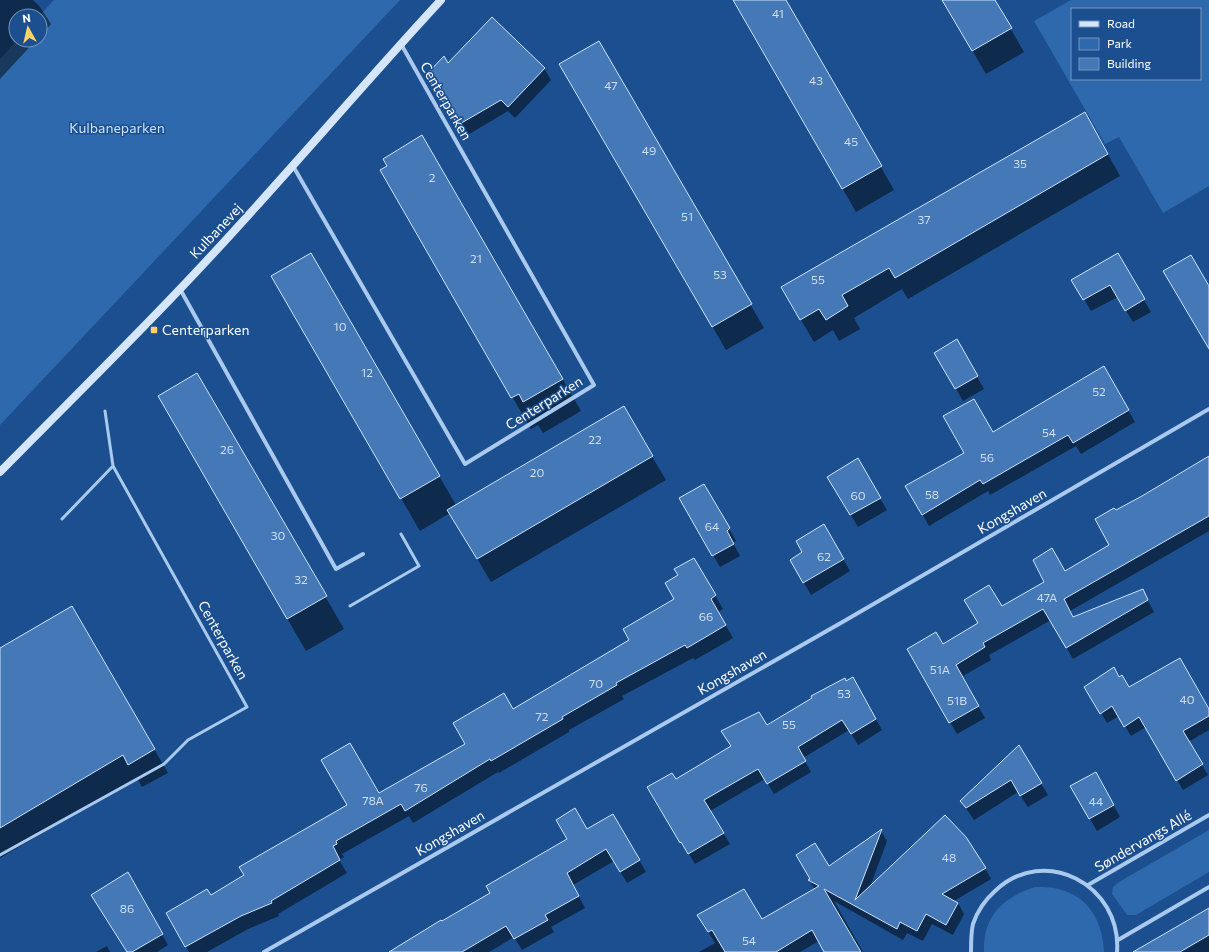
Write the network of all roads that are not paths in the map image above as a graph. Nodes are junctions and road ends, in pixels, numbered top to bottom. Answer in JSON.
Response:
{"nodes":[{"id":1,"x":441,"y":0,"type":"edge"},
{"id":2,"x":401,"y":44,"type":"junction"},
{"id":3,"x":293,"y":166,"type":"junction"},
{"id":4,"x":180,"y":289,"type":"junction"},
{"id":5,"x":1209,"y":409,"type":"edge"},
{"id":6,"x":105,"y":411,"type":"dead end"},
{"id":7,"x":113,"y":466,"type":"junction"},
{"id":8,"x":0,"y":472,"type":"edge"},
{"id":9,"x":62,"y":519,"type":"dead end"},
{"id":10,"x":401,"y":534,"type":"dead end"},
{"id":11,"x":363,"y":554,"type":"dead end"},
{"id":12,"x":350,"y":606,"type":"dead end"},
{"id":13,"x":1209,"y":815,"type":"edge"},
{"id":14,"x":0,"y":855,"type":"edge"},
{"id":15,"x":1088,"y":885,"type":"junction"},
{"id":16,"x":1209,"y":887,"type":"edge"},
{"id":17,"x":1118,"y":940,"type":"junction"},
{"id":18,"x":264,"y":952,"type":"edge"},
{"id":19,"x":971,"y":952,"type":"edge"},
{"id":20,"x":1117,"y":952,"type":"edge"}],
"edges":[{"from":1,"to":2,"type":"street","name":"Kulbanevej"},
{"from":2,"to":3,"type":"street","name":"Kulbanevej"},
{"from":2,"to":3,"type":"street","name":"Centerparken"},
{"from":3,"to":4,"type":"street","name":"Kulbanevej"},
{"from":4,"to":8,"type":"street","name":"Kulbanevej"},
{"from":4,"to":11,"type":"street"},
{"from":5,"to":18,"type":"street","name":"Kongshaven"},
{"from":6,"to":7,"type":"lane","name":"Centerparken"},
{"from":7,"to":9,"type":"lane"},
{"from":7,"to":14,"type":"lane","name":"Centerparken"},
{"from":10,"to":12,"type":"lane"},
{"from":13,"to":15,"type":"street","name":"Søndervangs Allé"},
{"from":15,"to":17,"type":"street"},
{"from":15,"to":19,"type":"street"},
{"from":16,"to":17,"type":"street"},
{"from":17,"to":20,"type":"street"}]}
